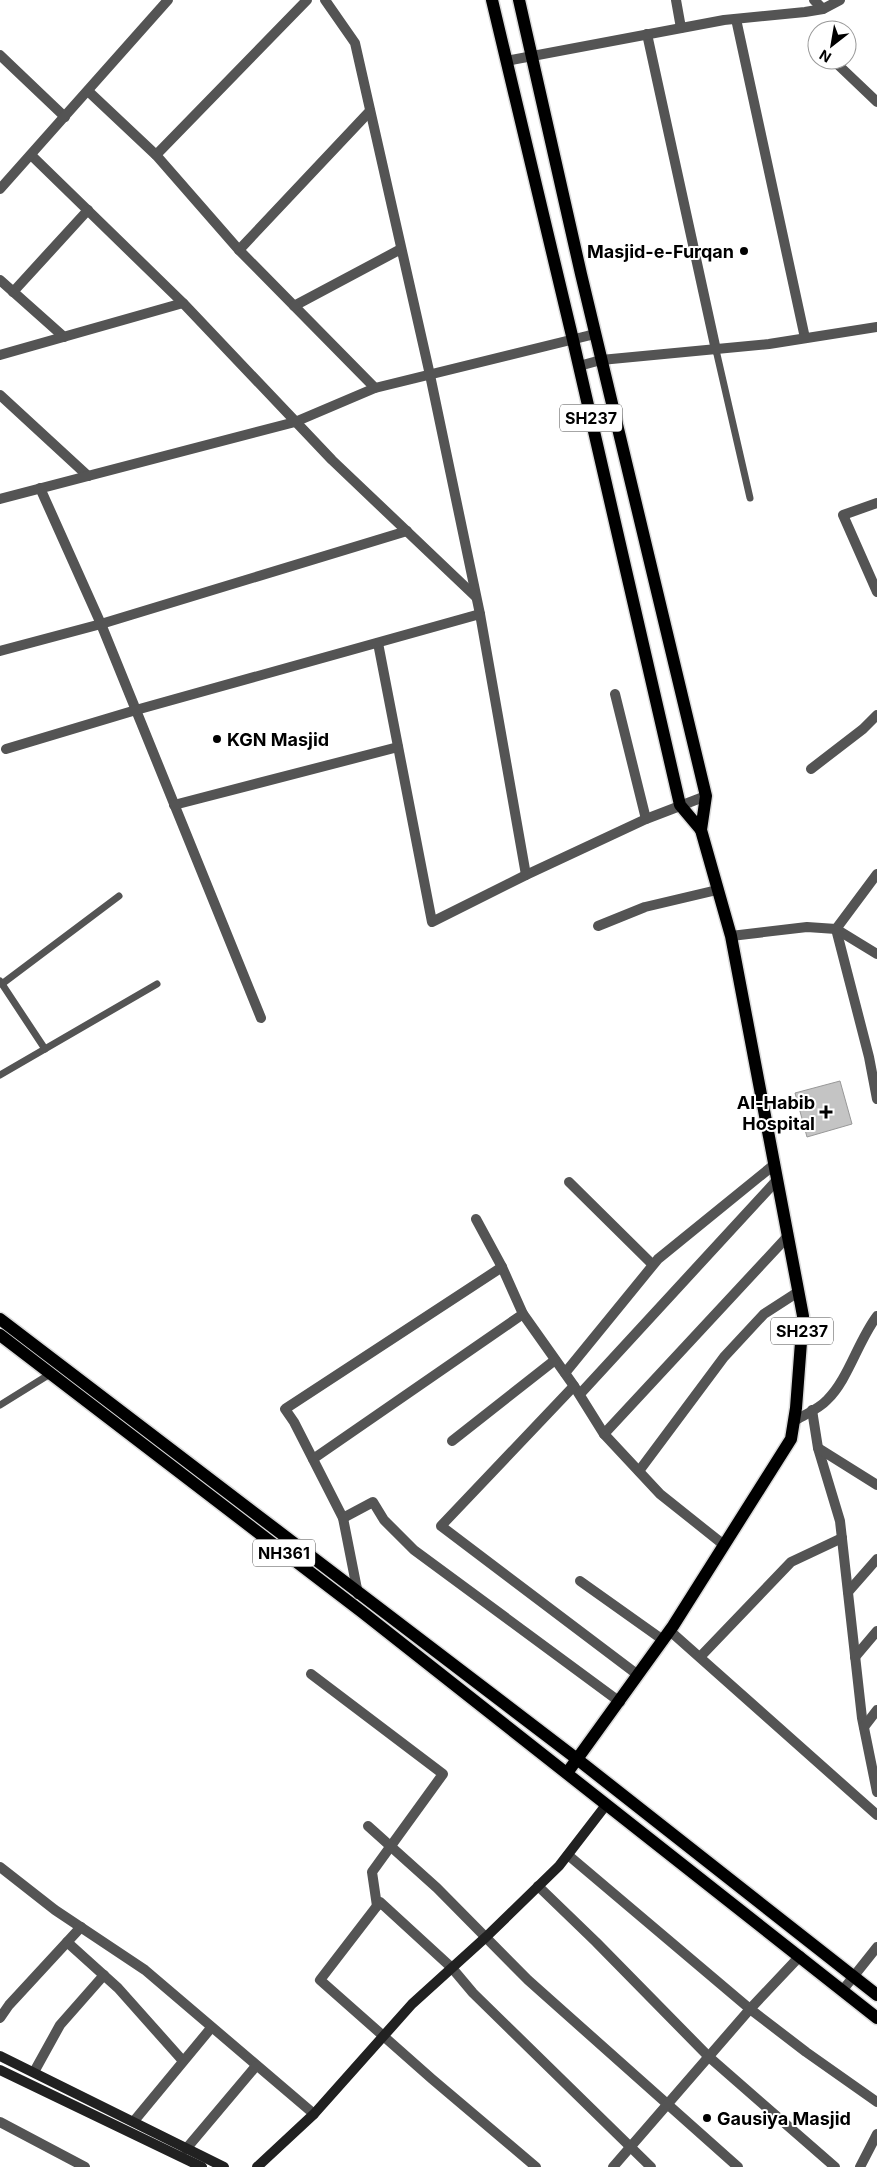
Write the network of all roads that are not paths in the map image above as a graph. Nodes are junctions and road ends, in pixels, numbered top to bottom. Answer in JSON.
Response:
{"nodes":[{"id":1,"x":168,"y":0,"type":"edge"},
{"id":2,"x":307,"y":0,"type":"edge"},
{"id":3,"x":326,"y":0,"type":"edge"},
{"id":4,"x":492,"y":0,"type":"edge"},
{"id":5,"x":519,"y":0,"type":"edge"},
{"id":6,"x":676,"y":0,"type":"edge"},
{"id":7,"x":814,"y":0,"type":"edge"},
{"id":8,"x":840,"y":0,"type":"edge"},
{"id":9,"x":823,"y":9,"type":"junction"},
{"id":10,"x":736,"y":18,"type":"junction"},
{"id":11,"x":681,"y":28,"type":"junction"},
{"id":12,"x":647,"y":34,"type":"junction"},
{"id":13,"x":532,"y":56,"type":"junction"},
{"id":14,"x":2,"y":61,"type":"edge"},
{"id":15,"x":506,"y":61,"type":"junction"},
{"id":16,"x":843,"y":70,"type":"edge"},
{"id":17,"x":88,"y":91,"type":"junction"},
{"id":18,"x":877,"y":102,"type":"edge"},
{"id":19,"x":370,"y":111,"type":"junction"},
{"id":20,"x":65,"y":117,"type":"junction"},
{"id":21,"x":156,"y":155,"type":"junction"},
{"id":22,"x":31,"y":156,"type":"junction"},
{"id":23,"x":0,"y":189,"type":"edge"},
{"id":24,"x":88,"y":210,"type":"junction"},
{"id":25,"x":401,"y":249,"type":"junction"},
{"id":26,"x":239,"y":250,"type":"junction"},
{"id":27,"x":0,"y":280,"type":"edge"},
{"id":28,"x":13,"y":292,"type":"junction"},
{"id":29,"x":183,"y":303,"type":"junction"},
{"id":30,"x":294,"y":306,"type":"junction"},
{"id":31,"x":877,"y":327,"type":"edge"},
{"id":32,"x":595,"y":334,"type":"junction"},
{"id":33,"x":64,"y":337,"type":"junction"},
{"id":34,"x":805,"y":338,"type":"junction"},
{"id":35,"x":573,"y":340,"type":"junction"},
{"id":36,"x":716,"y":350,"type":"junction"},
{"id":37,"x":0,"y":355,"type":"edge"},
{"id":38,"x":601,"y":360,"type":"junction"},
{"id":39,"x":579,"y":366,"type":"junction"},
{"id":40,"x":430,"y":375,"type":"junction"},
{"id":41,"x":375,"y":388,"type":"junction"},
{"id":42,"x":0,"y":395,"type":"edge"},
{"id":43,"x":295,"y":422,"type":"junction"},
{"id":44,"x":88,"y":476,"type":"junction"},
{"id":45,"x":40,"y":488,"type":"junction"},
{"id":46,"x":750,"y":498,"type":"dead end"},
{"id":47,"x":0,"y":499,"type":"edge"},
{"id":48,"x":877,"y":504,"type":"edge"},
{"id":49,"x":407,"y":531,"type":"junction"},
{"id":50,"x":876,"y":588,"type":"edge"},
{"id":51,"x":476,"y":597,"type":"junction"},
{"id":52,"x":480,"y":614,"type":"junction"},
{"id":53,"x":101,"y":624,"type":"junction"},
{"id":54,"x":378,"y":644,"type":"junction"},
{"id":55,"x":0,"y":651,"type":"edge"},
{"id":56,"x":615,"y":694,"type":"dead end"},
{"id":57,"x":136,"y":710,"type":"junction"},
{"id":58,"x":877,"y":715,"type":"edge"},
{"id":59,"x":398,"y":747,"type":"junction"},
{"id":60,"x":6,"y":749,"type":"dead end"},
{"id":61,"x":811,"y":770,"type":"dead end"},
{"id":62,"x":706,"y":796,"type":"junction"},
{"id":63,"x":174,"y":805,"type":"junction"},
{"id":64,"x":680,"y":805,"type":"junction"},
{"id":65,"x":646,"y":819,"type":"junction"},
{"id":66,"x":701,"y":830,"type":"junction"},
{"id":67,"x":526,"y":875,"type":"junction"},
{"id":68,"x":877,"y":875,"type":"edge"},
{"id":69,"x":717,"y":890,"type":"junction"},
{"id":70,"x":119,"y":896,"type":"dead end"},
{"id":71,"x":598,"y":926,"type":"dead end"},
{"id":72,"x":836,"y":929,"type":"junction"},
{"id":73,"x":731,"y":936,"type":"junction"},
{"id":74,"x":877,"y":954,"type":"edge"},
{"id":75,"x":1,"y":982,"type":"edge"},
{"id":76,"x":157,"y":984,"type":"dead end"},
{"id":77,"x":261,"y":1018,"type":"dead end"},
{"id":78,"x":45,"y":1049,"type":"junction"},
{"id":79,"x":0,"y":1075,"type":"edge"},
{"id":80,"x":877,"y":1099,"type":"edge"},
{"id":81,"x":774,"y":1164,"type":"junction"},
{"id":82,"x":778,"y":1180,"type":"junction"},
{"id":83,"x":569,"y":1182,"type":"dead end"},
{"id":84,"x":476,"y":1219,"type":"dead end"},
{"id":85,"x":788,"y":1236,"type":"junction"},
{"id":86,"x":652,"y":1264,"type":"junction"},
{"id":87,"x":502,"y":1267,"type":"junction"},
{"id":88,"x":798,"y":1292,"type":"junction"},
{"id":89,"x":523,"y":1314,"type":"junction"},
{"id":90,"x":877,"y":1316,"type":"edge"},
{"id":91,"x":0,"y":1319,"type":"edge"},
{"id":92,"x":0,"y":1335,"type":"edge"},
{"id":93,"x":555,"y":1360,"type":"junction"},
{"id":94,"x":565,"y":1373,"type":"junction"},
{"id":95,"x":50,"y":1374,"type":"junction"},
{"id":96,"x":577,"y":1390,"type":"junction"},
{"id":97,"x":0,"y":1405,"type":"edge"},
{"id":98,"x":812,"y":1410,"type":"junction"},
{"id":99,"x":794,"y":1421,"type":"junction"},
{"id":100,"x":604,"y":1434,"type":"junction"},
{"id":101,"x":452,"y":1441,"type":"dead end"},
{"id":102,"x":818,"y":1448,"type":"junction"},
{"id":103,"x":313,"y":1459,"type":"junction"},
{"id":104,"x":639,"y":1471,"type":"junction"},
{"id":105,"x":877,"y":1485,"type":"edge"},
{"id":106,"x":342,"y":1518,"type":"junction"},
{"id":107,"x":842,"y":1538,"type":"junction"},
{"id":108,"x":724,"y":1545,"type":"junction"},
{"id":109,"x":877,"y":1559,"type":"edge"},
{"id":110,"x":580,"y":1581,"type":"dead end"},
{"id":111,"x":358,"y":1592,"type":"junction"},
{"id":112,"x":848,"y":1592,"type":"junction"},
{"id":113,"x":362,"y":1612,"type":"junction"},
{"id":114,"x":877,"y":1631,"type":"edge"},
{"id":115,"x":666,"y":1635,"type":"junction"},
{"id":116,"x":700,"y":1657,"type":"junction"},
{"id":117,"x":855,"y":1657,"type":"junction"},
{"id":118,"x":311,"y":1674,"type":"dead end"},
{"id":119,"x":638,"y":1675,"type":"junction"},
{"id":120,"x":620,"y":1702,"type":"junction"},
{"id":121,"x":877,"y":1710,"type":"edge"},
{"id":122,"x":864,"y":1728,"type":"junction"},
{"id":123,"x":577,"y":1759,"type":"junction"},
{"id":124,"x":875,"y":1772,"type":"edge"},
{"id":125,"x":567,"y":1773,"type":"junction"},
{"id":126,"x":877,"y":1792,"type":"edge"},
{"id":127,"x":606,"y":1805,"type":"junction"},
{"id":128,"x":877,"y":1815,"type":"edge"},
{"id":129,"x":368,"y":1826,"type":"dead end"},
{"id":130,"x":391,"y":1846,"type":"junction"},
{"id":131,"x":568,"y":1855,"type":"junction"},
{"id":132,"x":0,"y":1867,"type":"edge"},
{"id":133,"x":538,"y":1886,"type":"junction"},
{"id":134,"x":377,"y":1906,"type":"junction"},
{"id":135,"x":81,"y":1927,"type":"junction"},
{"id":136,"x":486,"y":1938,"type":"junction"},
{"id":137,"x":68,"y":1942,"type":"junction"},
{"id":138,"x":877,"y":1947,"type":"edge"},
{"id":139,"x":800,"y":1956,"type":"junction"},
{"id":140,"x":452,"y":1968,"type":"junction"},
{"id":141,"x":104,"y":1975,"type":"junction"},
{"id":142,"x":854,"y":1976,"type":"junction"},
{"id":143,"x":842,"y":1991,"type":"junction"},
{"id":144,"x":877,"y":1994,"type":"edge"},
{"id":145,"x":0,"y":1998,"type":"edge"},
{"id":146,"x":9,"y":2005,"type":"junction"},
{"id":147,"x":750,"y":2009,"type":"junction"},
{"id":148,"x":0,"y":2018,"type":"edge"},
{"id":149,"x":877,"y":2018,"type":"edge"},
{"id":150,"x":211,"y":2028,"type":"junction"},
{"id":151,"x":384,"y":2035,"type":"junction"},
{"id":152,"x":0,"y":2056,"type":"edge"},
{"id":153,"x":709,"y":2058,"type":"junction"},
{"id":154,"x":183,"y":2061,"type":"junction"},
{"id":155,"x":256,"y":2066,"type":"junction"},
{"id":156,"x":0,"y":2070,"type":"edge"},
{"id":157,"x":34,"y":2072,"type":"junction"},
{"id":158,"x":877,"y":2102,"type":"edge"},
{"id":159,"x":668,"y":2105,"type":"junction"},
{"id":160,"x":314,"y":2114,"type":"junction"},
{"id":161,"x":134,"y":2121,"type":"junction"},
{"id":162,"x":0,"y":2122,"type":"edge"},
{"id":163,"x":877,"y":2134,"type":"edge"},
{"id":164,"x":631,"y":2147,"type":"junction"},
{"id":165,"x":186,"y":2149,"type":"junction"},
{"id":166,"x":85,"y":2167,"type":"edge"},
{"id":167,"x":202,"y":2167,"type":"edge"},
{"id":168,"x":224,"y":2167,"type":"edge"},
{"id":169,"x":257,"y":2167,"type":"edge"},
{"id":170,"x":536,"y":2167,"type":"edge"},
{"id":171,"x":613,"y":2167,"type":"edge"},
{"id":172,"x":651,"y":2167,"type":"edge"},
{"id":173,"x":738,"y":2167,"type":"edge"},
{"id":174,"x":835,"y":2167,"type":"edge"},
{"id":175,"x":860,"y":2167,"type":"edge"}],
"edges":[{"from":1,"to":17,"type":"street"},
{"from":2,"to":21,"type":"street"},
{"from":3,"to":19,"type":"street"},
{"from":4,"to":15,"type":"main road","number":"SH237"},
{"from":5,"to":13,"type":"main road","number":"SH237"},
{"from":6,"to":11,"type":"street"},
{"from":7,"to":9,"type":"street"},
{"from":8,"to":9,"type":"street"},
{"from":9,"to":10,"type":"street"},
{"from":10,"to":11,"type":"street"},
{"from":10,"to":34,"type":"street"},
{"from":11,"to":12,"type":"street"},
{"from":12,"to":13,"type":"street"},
{"from":12,"to":36,"type":"street"},
{"from":13,"to":15,"type":"street"},
{"from":13,"to":32,"type":"main road","number":"SH237"},
{"from":14,"to":20,"type":"street"},
{"from":15,"to":35,"type":"main road","number":"SH237"},
{"from":16,"to":18,"type":"street"},
{"from":17,"to":20,"type":"street"},
{"from":17,"to":21,"type":"street"},
{"from":19,"to":25,"type":"street"},
{"from":19,"to":26,"type":"street"},
{"from":20,"to":22,"type":"street"},
{"from":21,"to":26,"type":"street"},
{"from":22,"to":23,"type":"street"},
{"from":22,"to":24,"type":"street"},
{"from":24,"to":28,"type":"street"},
{"from":24,"to":29,"type":"street"},
{"from":25,"to":30,"type":"street"},
{"from":25,"to":40,"type":"street"},
{"from":26,"to":30,"type":"street"},
{"from":27,"to":28,"type":"street"},
{"from":28,"to":33,"type":"street"},
{"from":29,"to":33,"type":"street"},
{"from":29,"to":43,"type":"street"},
{"from":30,"to":41,"type":"street"},
{"from":31,"to":34,"type":"street"},
{"from":32,"to":35,"type":"street"},
{"from":32,"to":38,"type":"main road","number":"SH237"},
{"from":33,"to":37,"type":"street"},
{"from":34,"to":36,"type":"street"},
{"from":35,"to":39,"type":"main road","number":"SH237"},
{"from":35,"to":40,"type":"street"},
{"from":36,"to":38,"type":"street"},
{"from":36,"to":46,"type":"lane"},
{"from":38,"to":39,"type":"street"},
{"from":38,"to":62,"type":"main road","number":"SH237"},
{"from":39,"to":64,"type":"main road","number":"SH237"},
{"from":40,"to":41,"type":"street"},
{"from":40,"to":51,"type":"street"},
{"from":41,"to":43,"type":"street"},
{"from":42,"to":44,"type":"street"},
{"from":43,"to":44,"type":"street"},
{"from":43,"to":49,"type":"street"},
{"from":44,"to":45,"type":"street"},
{"from":45,"to":47,"type":"street"},
{"from":45,"to":53,"type":"street"},
{"from":48,"to":50,"type":"street"},
{"from":49,"to":51,"type":"street"},
{"from":49,"to":53,"type":"street"},
{"from":51,"to":52,"type":"street"},
{"from":52,"to":54,"type":"street"},
{"from":52,"to":67,"type":"street"},
{"from":53,"to":55,"type":"street"},
{"from":53,"to":57,"type":"street"},
{"from":54,"to":57,"type":"street"},
{"from":54,"to":59,"type":"street"},
{"from":56,"to":65,"type":"street"},
{"from":57,"to":60,"type":"street"},
{"from":57,"to":63,"type":"street"},
{"from":58,"to":61,"type":"street"},
{"from":59,"to":63,"type":"street"},
{"from":59,"to":67,"type":"street"},
{"from":62,"to":64,"type":"street"},
{"from":62,"to":66,"type":"main road","number":"SH237"},
{"from":63,"to":77,"type":"street"},
{"from":64,"to":65,"type":"street"},
{"from":64,"to":66,"type":"main road","number":"SH237"},
{"from":65,"to":67,"type":"street"},
{"from":66,"to":69,"type":"main road","number":"SH237"},
{"from":68,"to":72,"type":"street"},
{"from":69,"to":71,"type":"street"},
{"from":69,"to":73,"type":"main road","number":"SH237"},
{"from":70,"to":75,"type":"lane"},
{"from":72,"to":73,"type":"street"},
{"from":72,"to":74,"type":"street"},
{"from":72,"to":80,"type":"street"},
{"from":73,"to":81,"type":"main road","number":"SH237"},
{"from":75,"to":78,"type":"lane"},
{"from":76,"to":78,"type":"lane"},
{"from":78,"to":79,"type":"lane"},
{"from":81,"to":82,"type":"main road","number":"SH237"},
{"from":81,"to":86,"type":"street"},
{"from":82,"to":85,"type":"main road","number":"SH237"},
{"from":82,"to":96,"type":"street"},
{"from":83,"to":86,"type":"street"},
{"from":84,"to":87,"type":"street"},
{"from":85,"to":88,"type":"main road","number":"SH237"},
{"from":85,"to":100,"type":"street"},
{"from":86,"to":94,"type":"street"},
{"from":87,"to":89,"type":"street"},
{"from":87,"to":103,"type":"street"},
{"from":88,"to":99,"type":"main road","number":"SH237"},
{"from":88,"to":104,"type":"street"},
{"from":89,"to":93,"type":"street"},
{"from":89,"to":103,"type":"street"},
{"from":90,"to":98,"type":"street"},
{"from":91,"to":111,"type":"main road"},
{"from":92,"to":95,"type":"main road","number":"NH361"},
{"from":93,"to":94,"type":"street"},
{"from":93,"to":101,"type":"street"},
{"from":94,"to":96,"type":"street"},
{"from":95,"to":97,"type":"lane"},
{"from":95,"to":113,"type":"main road","number":"NH361"},
{"from":96,"to":100,"type":"street"},
{"from":96,"to":119,"type":"street"},
{"from":98,"to":99,"type":"street"},
{"from":98,"to":102,"type":"street"},
{"from":99,"to":108,"type":"main road","number":"SH237"},
{"from":100,"to":104,"type":"street"},
{"from":102,"to":105,"type":"street"},
{"from":102,"to":107,"type":"street"},
{"from":103,"to":106,"type":"street"},
{"from":104,"to":108,"type":"street"},
{"from":106,"to":111,"type":"street"},
{"from":106,"to":120,"type":"street"},
{"from":107,"to":112,"type":"street"},
{"from":107,"to":116,"type":"street"},
{"from":108,"to":115,"type":"main road","number":"SH237"},
{"from":109,"to":112,"type":"street"},
{"from":110,"to":115,"type":"street"},
{"from":111,"to":113,"type":"street"},
{"from":111,"to":123,"type":"main road"},
{"from":112,"to":117,"type":"street"},
{"from":113,"to":125,"type":"main road","number":"NH361"},
{"from":114,"to":117,"type":"street"},
{"from":115,"to":116,"type":"street"},
{"from":115,"to":119,"type":"main road","number":"SH237"},
{"from":116,"to":128,"type":"street"},
{"from":117,"to":122,"type":"street"},
{"from":118,"to":130,"type":"street"},
{"from":119,"to":120,"type":"main road","number":"SH237"},
{"from":120,"to":123,"type":"main road","number":"SH237"},
{"from":121,"to":122,"type":"street"},
{"from":122,"to":124,"type":"street"},
{"from":123,"to":125,"type":"main road","number":"SH237"},
{"from":123,"to":142,"type":"main road"},
{"from":124,"to":126,"type":"street"},
{"from":125,"to":127,"type":"main road"},
{"from":127,"to":131,"type":"main road"},
{"from":127,"to":139,"type":"main road"},
{"from":129,"to":130,"type":"street"},
{"from":130,"to":134,"type":"street"},
{"from":130,"to":136,"type":"street"},
{"from":131,"to":133,"type":"main road"},
{"from":131,"to":147,"type":"street"},
{"from":132,"to":135,"type":"street"},
{"from":133,"to":136,"type":"main road"},
{"from":133,"to":153,"type":"street"},
{"from":134,"to":140,"type":"street"},
{"from":134,"to":151,"type":"street"},
{"from":135,"to":137,"type":"street"},
{"from":135,"to":150,"type":"street"},
{"from":136,"to":140,"type":"main road"},
{"from":136,"to":159,"type":"street"},
{"from":137,"to":141,"type":"street"},
{"from":137,"to":146,"type":"street"},
{"from":138,"to":142,"type":"street"},
{"from":139,"to":143,"type":"main road"},
{"from":139,"to":147,"type":"street"},
{"from":140,"to":151,"type":"main road"},
{"from":140,"to":164,"type":"street"},
{"from":141,"to":154,"type":"street"},
{"from":141,"to":157,"type":"street"},
{"from":142,"to":143,"type":"street"},
{"from":142,"to":144,"type":"main road"},
{"from":143,"to":149,"type":"main road"},
{"from":145,"to":146,"type":"street"},
{"from":146,"to":148,"type":"street"},
{"from":147,"to":153,"type":"street"},
{"from":147,"to":158,"type":"street"},
{"from":150,"to":154,"type":"street"},
{"from":150,"to":155,"type":"street"},
{"from":151,"to":160,"type":"main road"},
{"from":151,"to":170,"type":"street"},
{"from":152,"to":157,"type":"main road"},
{"from":153,"to":159,"type":"street"},
{"from":153,"to":174,"type":"street"},
{"from":154,"to":161,"type":"street"},
{"from":155,"to":160,"type":"street"},
{"from":155,"to":165,"type":"street"},
{"from":156,"to":167,"type":"main road"},
{"from":157,"to":161,"type":"main road"},
{"from":159,"to":164,"type":"street"},
{"from":159,"to":173,"type":"street"},
{"from":160,"to":169,"type":"main road"},
{"from":161,"to":165,"type":"main road"},
{"from":162,"to":166,"type":"street"},
{"from":163,"to":175,"type":"street"},
{"from":164,"to":171,"type":"street"},
{"from":164,"to":172,"type":"street"},
{"from":165,"to":168,"type":"main road"}]}
